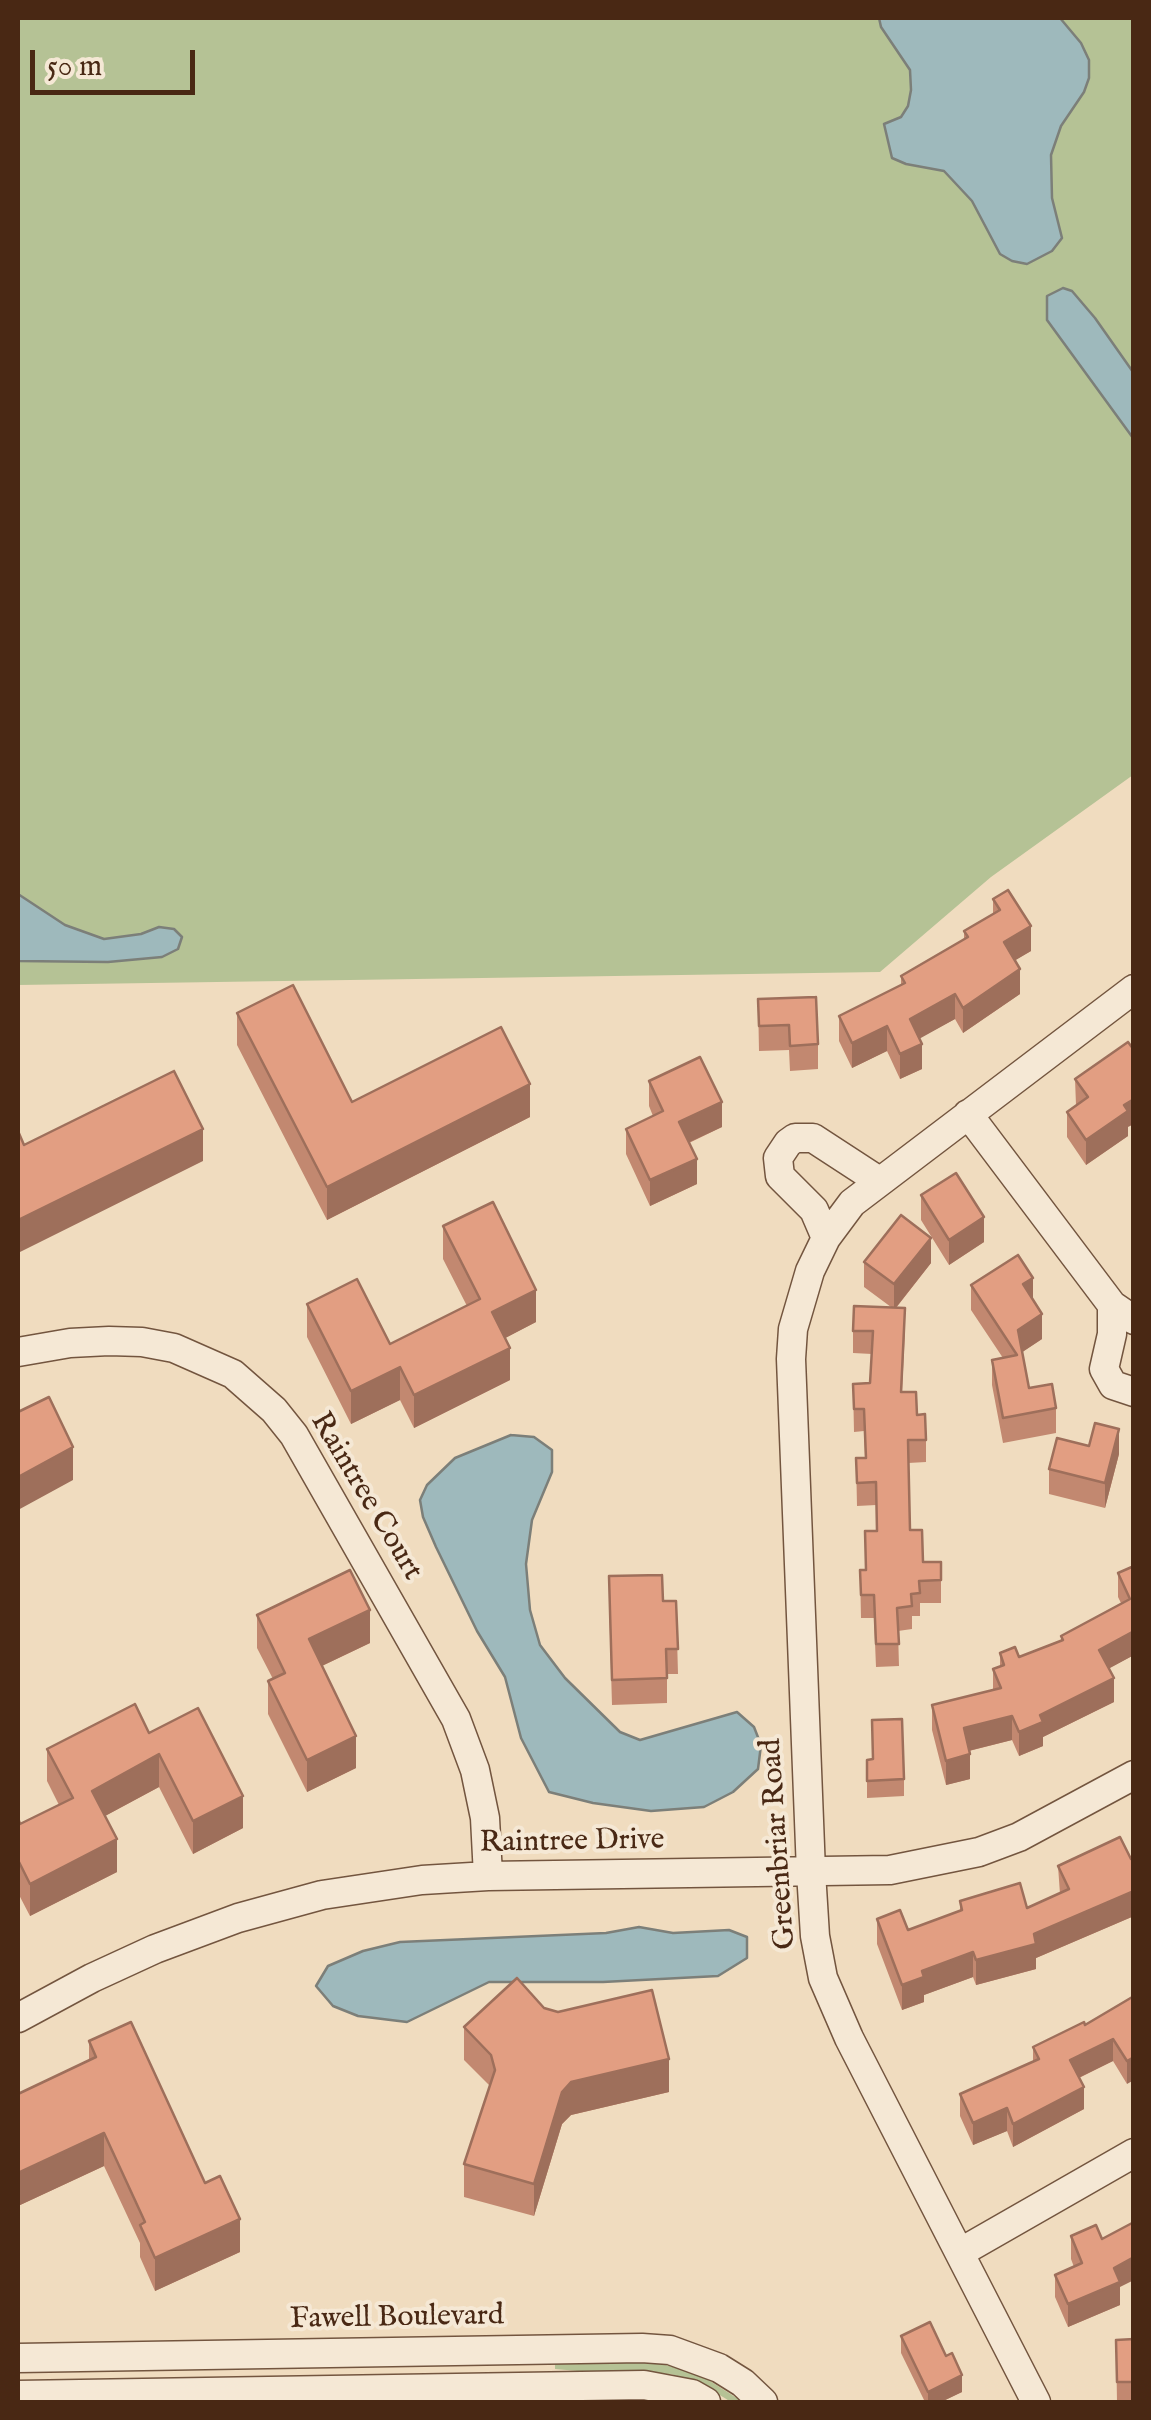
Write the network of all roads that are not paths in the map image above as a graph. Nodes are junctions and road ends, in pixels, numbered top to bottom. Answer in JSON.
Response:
{"nodes":[{"id":1,"x":1134,"y":990,"type":"edge"},
{"id":2,"x":968,"y":1114,"type":"junction"},
{"id":3,"x":880,"y":1182,"type":"junction"},
{"id":4,"x":826,"y":1238,"type":"junction"},
{"id":5,"x":1123,"y":1313,"type":"edge"},
{"id":6,"x":18,"y":1352,"type":"edge"},
{"id":7,"x":1134,"y":1392,"type":"edge"},
{"id":8,"x":1134,"y":1775,"type":"edge"},
{"id":9,"x":811,"y":1872,"type":"junction"},
{"id":10,"x":488,"y":1876,"type":"junction"},
{"id":11,"x":18,"y":2018,"type":"edge"},
{"id":12,"x":1134,"y":2153,"type":"edge"},
{"id":13,"x":961,"y":2252,"type":"junction"},
{"id":14,"x":18,"y":2358,"type":"edge"},
{"id":15,"x":18,"y":2395,"type":"edge"},
{"id":16,"x":706,"y":2402,"type":"edge"},
{"id":17,"x":763,"y":2402,"type":"edge"},
{"id":18,"x":1036,"y":2402,"type":"edge"}],
"edges":[{"from":1,"to":2,"type":"street","name":"Greenbriar Road"},
{"from":2,"to":3,"type":"street","name":"Greenbriar Road"},
{"from":2,"to":5,"type":"street"},
{"from":3,"to":4,"type":"street","name":"Greenbriar Road"},
{"from":3,"to":4,"type":"street"},
{"from":4,"to":9,"type":"street","name":"Greenbriar Road"},
{"from":5,"to":7,"type":"street"},
{"from":6,"to":10,"type":"street","name":"Raintree Court"},
{"from":8,"to":9,"type":"street","name":"Raintree Drive"},
{"from":9,"to":10,"type":"street","name":"Raintree Drive"},
{"from":9,"to":13,"type":"street","name":"Greenbriar Road"},
{"from":10,"to":11,"type":"street","name":"Raintree Drive"},
{"from":12,"to":13,"type":"street"},
{"from":13,"to":18,"type":"street","name":"Greenbriar Road"},
{"from":14,"to":17,"type":"street","name":"Fawell Boulevard"},
{"from":15,"to":16,"type":"street"}]}
